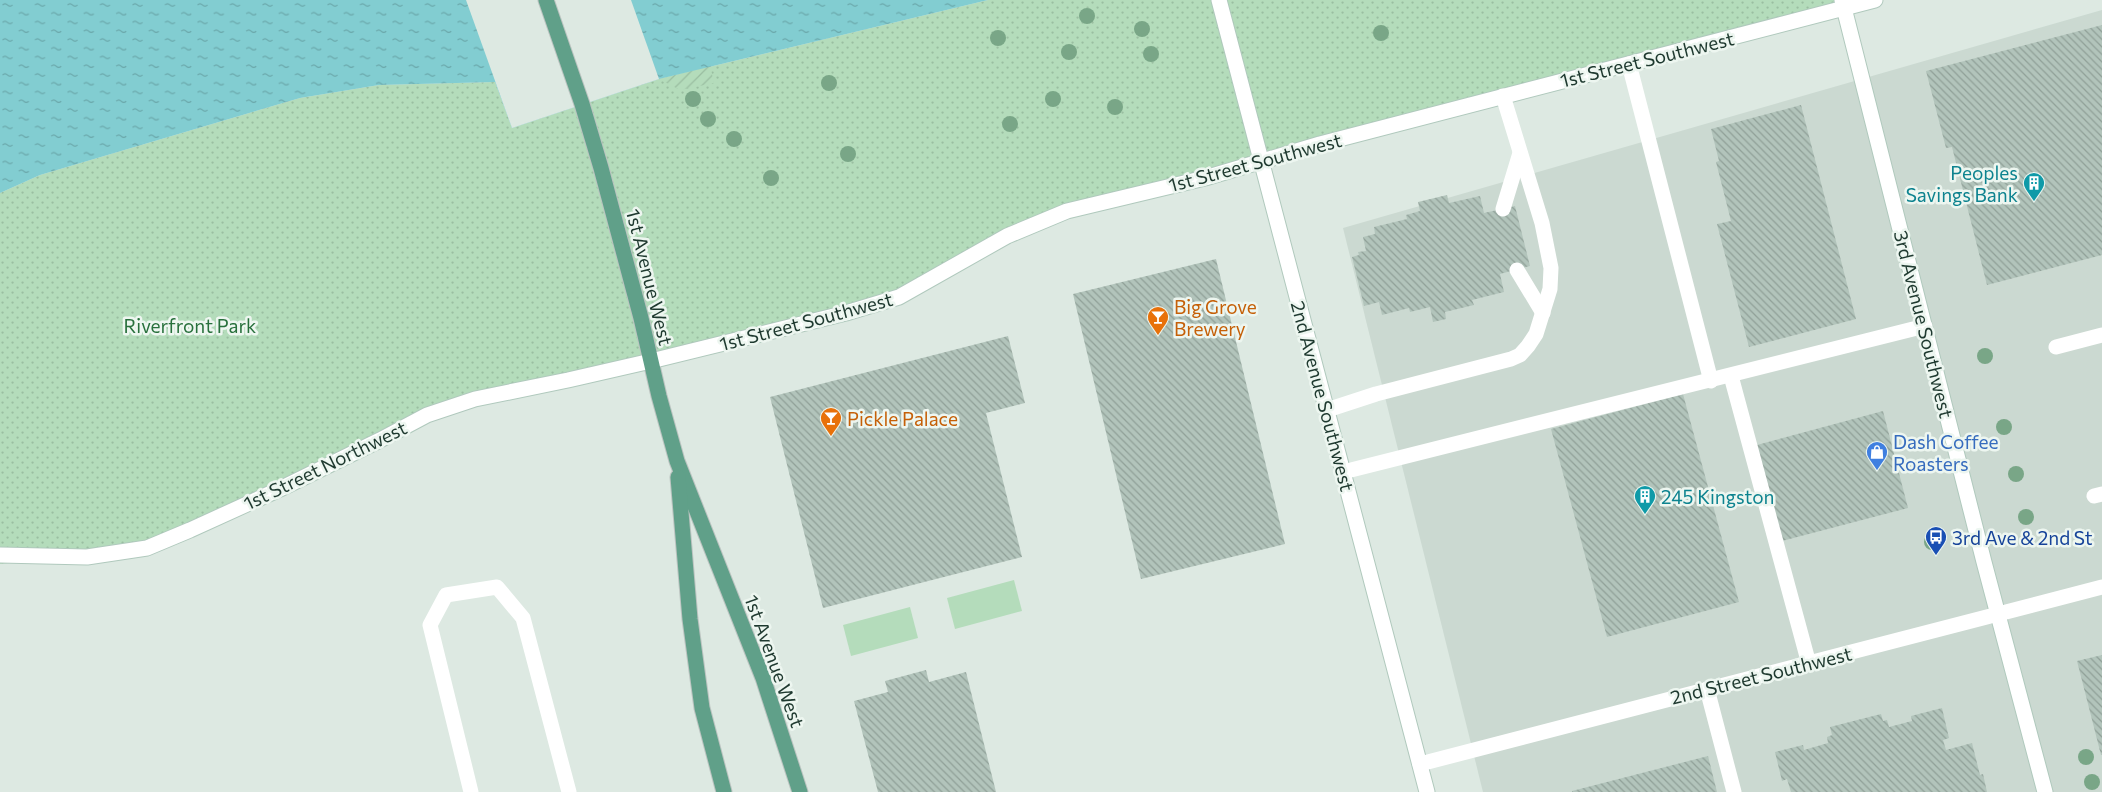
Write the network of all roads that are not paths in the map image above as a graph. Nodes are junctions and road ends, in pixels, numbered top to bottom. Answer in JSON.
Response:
{"nodes":[{"id":1,"x":546,"y":0,"type":"edge"},
{"id":2,"x":1219,"y":0,"type":"edge"},
{"id":3,"x":1875,"y":0,"type":"edge"},
{"id":4,"x":1843,"y":4,"type":"edge"},
{"id":5,"x":1629,"y":64,"type":"junction"},
{"id":6,"x":1503,"y":96,"type":"junction"},
{"id":7,"x":1520,"y":153,"type":"junction"},
{"id":8,"x":1262,"y":162,"type":"junction"},
{"id":9,"x":1502,"y":209,"type":"dead end"},
{"id":10,"x":1517,"y":270,"type":"dead end"},
{"id":11,"x":1543,"y":313,"type":"junction"},
{"id":12,"x":1925,"y":326,"type":"junction"},
{"id":13,"x":2102,"y":335,"type":"edge"},
{"id":14,"x":2056,"y":347,"type":"dead end"},
{"id":15,"x":651,"y":361,"type":"junction"},
{"id":16,"x":1731,"y":376,"type":"junction"},
{"id":17,"x":1710,"y":381,"type":"junction"},
{"id":18,"x":1327,"y":410,"type":"junction"},
{"id":19,"x":677,"y":460,"type":"junction"},
{"id":20,"x":1343,"y":472,"type":"junction"},
{"id":21,"x":0,"y":555,"type":"edge"},
{"id":22,"x":2102,"y":587,"type":"edge"},
{"id":23,"x":1998,"y":614,"type":"junction"},
{"id":24,"x":1809,"y":664,"type":"junction"},
{"id":25,"x":1707,"y":689,"type":"junction"},
{"id":26,"x":1420,"y":764,"type":"junction"},
{"id":27,"x":471,"y":792,"type":"edge"},
{"id":28,"x":570,"y":792,"type":"edge"},
{"id":29,"x":724,"y":792,"type":"edge"},
{"id":30,"x":800,"y":792,"type":"edge"},
{"id":31,"x":1427,"y":792,"type":"edge"},
{"id":32,"x":1734,"y":792,"type":"edge"},
{"id":33,"x":2045,"y":792,"type":"edge"}],
"edges":[{"from":1,"to":15,"type":"main road","name":"1st Avenue West"},
{"from":2,"to":8,"type":"main road","name":"2nd Avenue Southwest"},
{"from":3,"to":4,"type":"main road","name":"1st Street Southwest"},
{"from":4,"to":5,"type":"main road","name":"1st Street Southwest"},
{"from":4,"to":12,"type":"main road","name":"3rd Avenue Southwest"},
{"from":5,"to":6,"type":"main road","name":"1st Street Southwest"},
{"from":5,"to":17,"type":"main road"},
{"from":6,"to":7,"type":"main road"},
{"from":6,"to":8,"type":"main road","name":"1st Street Southwest"},
{"from":7,"to":9,"type":"main road"},
{"from":7,"to":11,"type":"main road"},
{"from":8,"to":15,"type":"main road","name":"1st Street Southwest"},
{"from":8,"to":18,"type":"main road","name":"2nd Avenue Southwest"},
{"from":10,"to":11,"type":"main road"},
{"from":11,"to":18,"type":"main road"},
{"from":12,"to":16,"type":"main road"},
{"from":12,"to":23,"type":"main road","name":"3rd Avenue Southwest"},
{"from":13,"to":14,"type":"main road"},
{"from":15,"to":19,"type":"main road","name":"1st Avenue West"},
{"from":15,"to":21,"type":"main road","name":"1st Street Northwest"},
{"from":16,"to":17,"type":"main road"},
{"from":16,"to":24,"type":"main road"},
{"from":17,"to":20,"type":"main road"},
{"from":18,"to":20,"type":"main road","name":"2nd Avenue Southwest"},
{"from":19,"to":29,"type":"main road","name":"1st Avenue West"},
{"from":19,"to":30,"type":"main road","name":"1st Avenue West"},
{"from":20,"to":26,"type":"main road","name":"2nd Avenue Southwest"},
{"from":22,"to":23,"type":"main road","name":"2nd Street Southwest"},
{"from":23,"to":24,"type":"main road","name":"2nd Street Southwest"},
{"from":23,"to":33,"type":"main road","name":"3rd Avenue Southwest"},
{"from":24,"to":25,"type":"main road","name":"2nd Street Southwest"},
{"from":25,"to":26,"type":"main road","name":"2nd Street Southwest"},
{"from":25,"to":32,"type":"main road"},
{"from":26,"to":31,"type":"main road","name":"2nd Avenue Southwest"},
{"from":27,"to":28,"type":"main road"}]}
